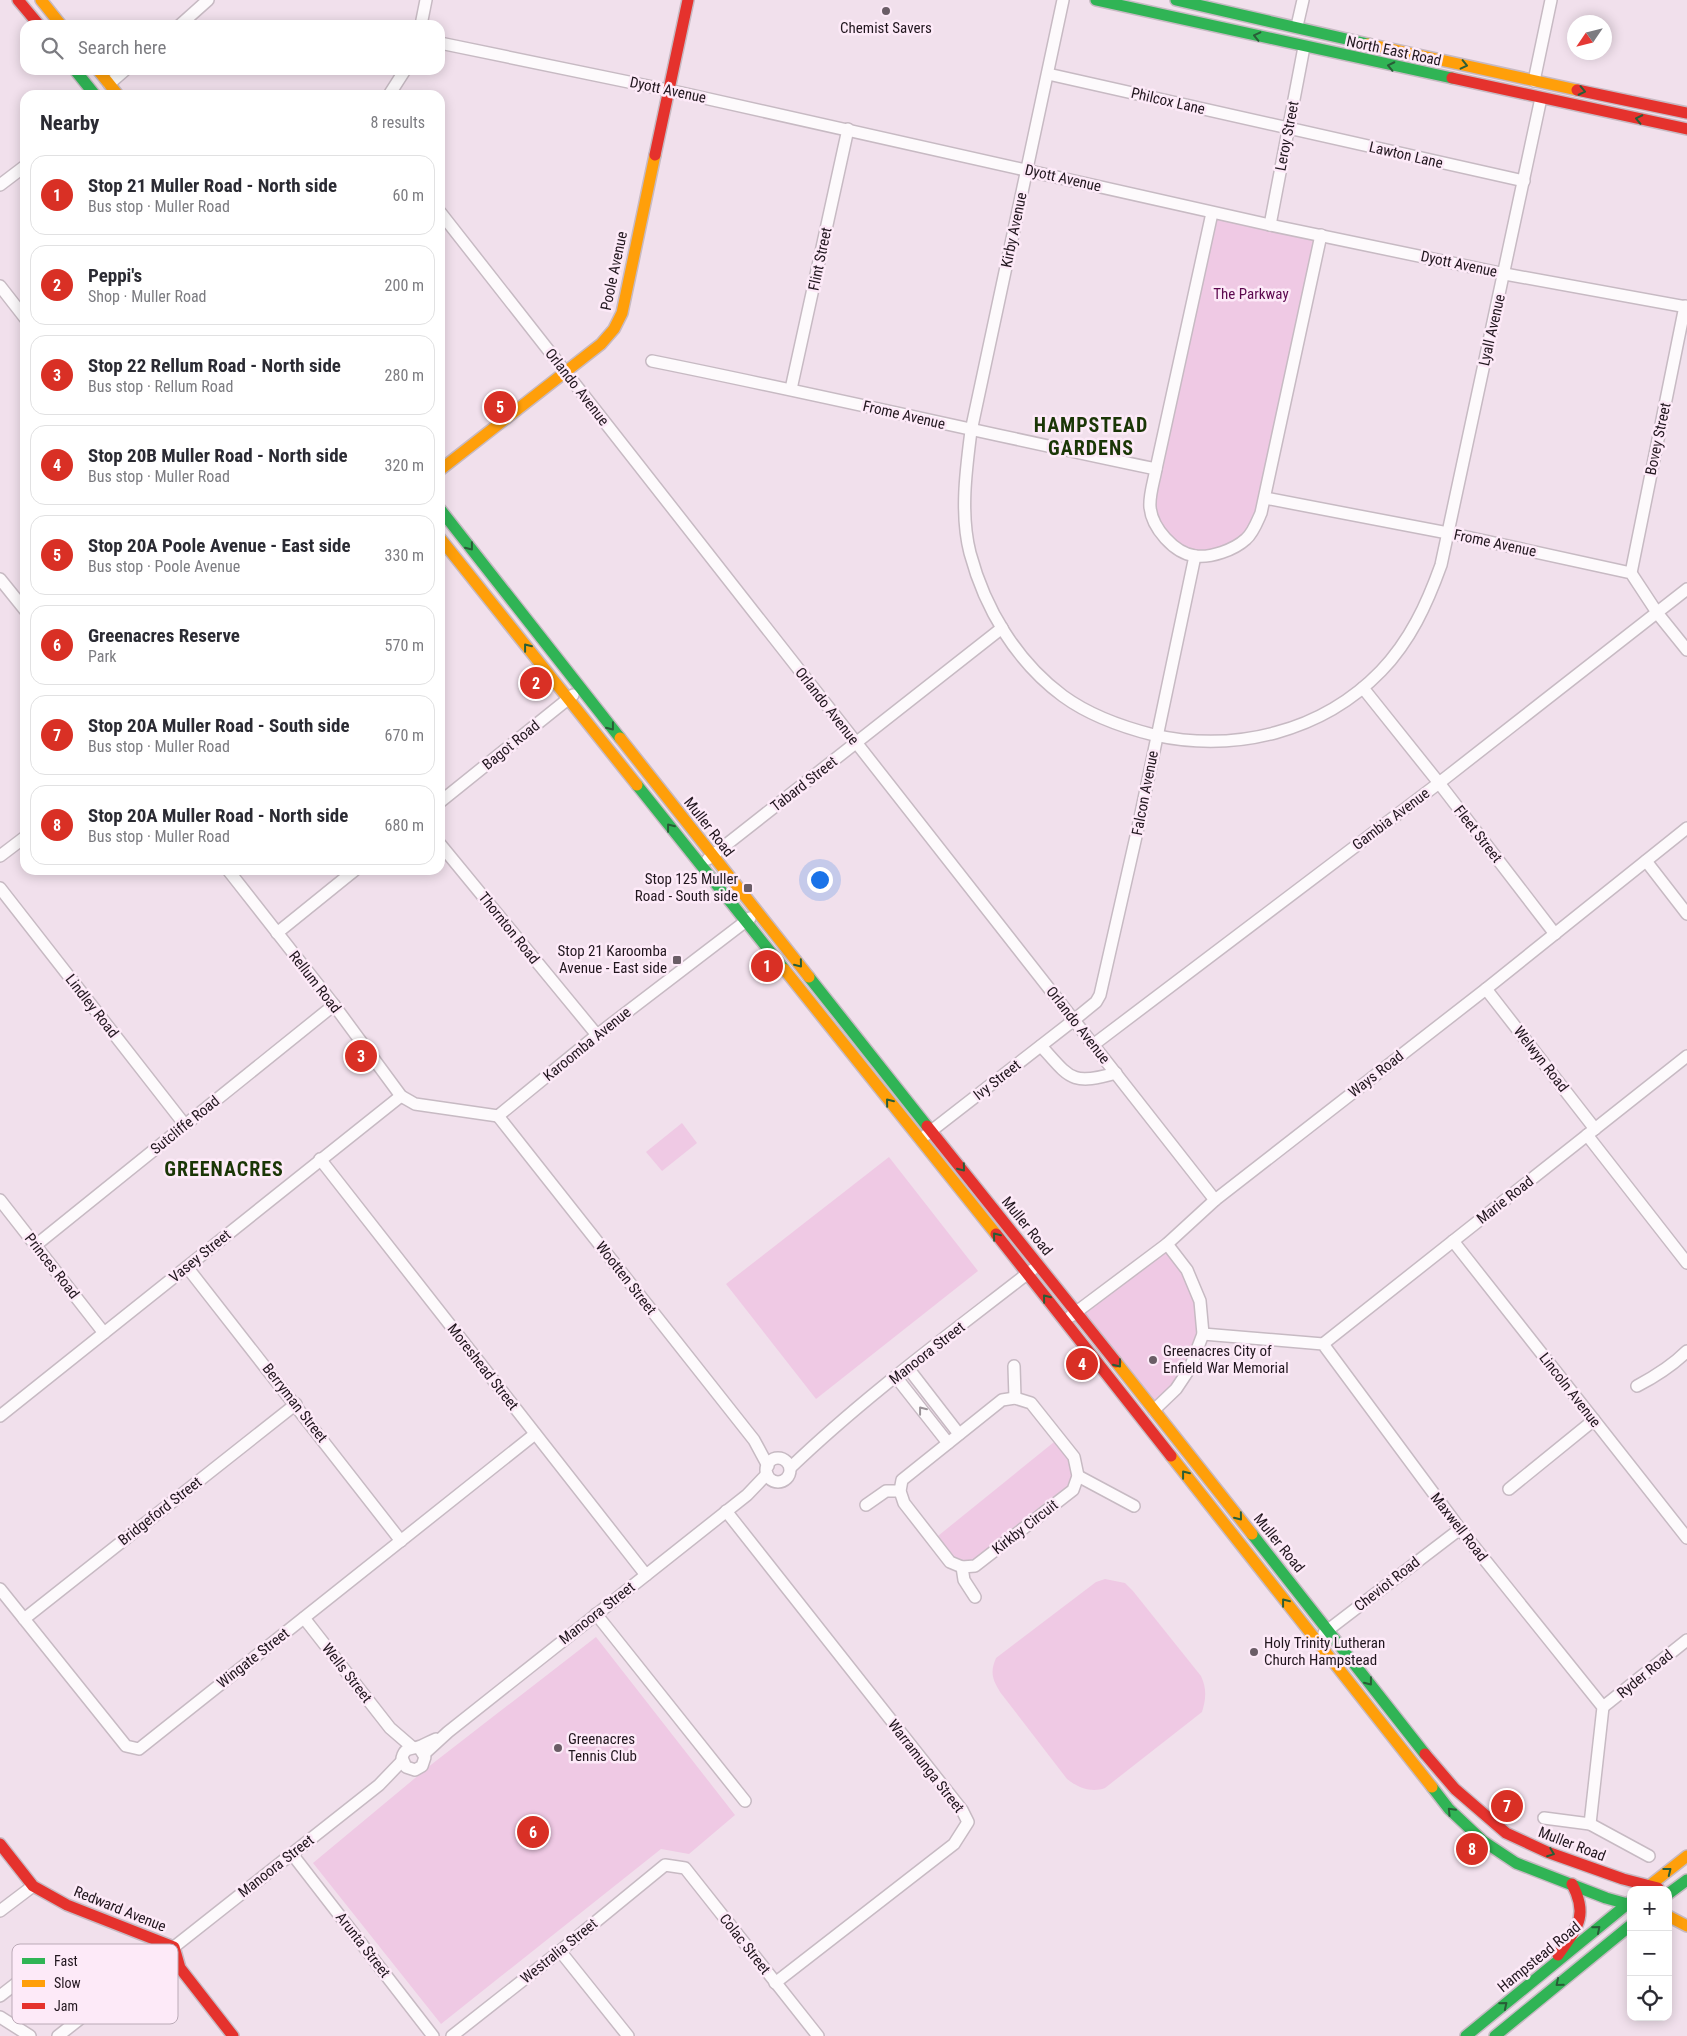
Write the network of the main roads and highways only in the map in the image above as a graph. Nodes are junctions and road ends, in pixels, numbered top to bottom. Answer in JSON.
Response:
{"nodes":[{"id":1,"x":18,"y":0,"type":"edge"},
{"id":2,"x":41,"y":0,"type":"edge"},
{"id":3,"x":688,"y":0,"type":"edge"},
{"id":4,"x":1096,"y":0,"type":"edge"},
{"id":5,"x":1176,"y":0,"type":"edge"},
{"id":6,"x":34,"y":20,"type":"edge"},
{"id":7,"x":57,"y":20,"type":"edge"},
{"id":8,"x":1297,"y":26,"type":"junction"},
{"id":9,"x":1304,"y":47,"type":"junction"},
{"id":10,"x":79,"y":75,"type":"edge"},
{"id":11,"x":102,"y":75,"type":"edge"},
{"id":12,"x":1534,"y":81,"type":"junction"},
{"id":13,"x":91,"y":90,"type":"edge"},
{"id":14,"x":113,"y":90,"type":"edge"},
{"id":15,"x":1541,"y":98,"type":"junction"},
{"id":16,"x":1687,"y":113,"type":"edge"},
{"id":17,"x":1687,"y":129,"type":"edge"},
{"id":18,"x":445,"y":466,"type":"edge"},
{"id":19,"x":445,"y":515,"type":"edge"},
{"id":20,"x":445,"y":544,"type":"edge"},
{"id":21,"x":0,"y":1844,"type":"edge"},
{"id":22,"x":1687,"y":1856,"type":"edge"},
{"id":23,"x":1687,"y":1880,"type":"edge"},
{"id":24,"x":1572,"y":1884,"type":"junction"},
{"id":25,"x":1641,"y":1886,"type":"edge"},
{"id":26,"x":1649,"y":1886,"type":"edge"},
{"id":27,"x":1672,"y":1889,"type":"edge"},
{"id":28,"x":1672,"y":1893,"type":"edge"},
{"id":29,"x":1687,"y":1897,"type":"edge"},
{"id":30,"x":1627,"y":1902,"type":"edge"},
{"id":31,"x":1627,"y":1905,"type":"edge"},
{"id":32,"x":1672,"y":1918,"type":"edge"},
{"id":33,"x":1687,"y":1926,"type":"edge"},
{"id":34,"x":1627,"y":1928,"type":"edge"},
{"id":35,"x":166,"y":1944,"type":"edge"},
{"id":36,"x":178,"y":1961,"type":"edge"},
{"id":37,"x":1546,"y":1971,"type":"junction"},
{"id":38,"x":233,"y":2036,"type":"edge"},
{"id":39,"x":1466,"y":2036,"type":"edge"},
{"id":40,"x":1495,"y":2036,"type":"edge"}],
"edges":[{"from":1,"to":6,"type":"main road"},
{"from":2,"to":7,"type":"main road"},
{"from":3,"to":18,"type":"main road","name":"Poole Avenue"},
{"from":9,"to":4,"type":"main road","name":"North East Road","one_way":true},
{"from":5,"to":8,"type":"main road","name":"North East Road"},
{"from":8,"to":9,"type":"main road"},
{"from":8,"to":12,"type":"main road","name":"North East Road","one_way":true},
{"from":15,"to":9,"type":"main road","name":"North East Road","one_way":true},
{"from":10,"to":13,"type":"main road"},
{"from":11,"to":14,"type":"main road"},
{"from":12,"to":15,"type":"main road"},
{"from":12,"to":16,"type":"main road","name":"North East Road","one_way":true},
{"from":17,"to":15,"type":"main road","name":"North East Road","one_way":true},
{"from":19,"to":25,"type":"main road","name":"Muller Road","one_way":true},
{"from":24,"to":20,"type":"main road","name":"Muller Road","one_way":true},
{"from":21,"to":35,"type":"main road","name":"Redward Avenue"},
{"from":26,"to":22,"type":"main road","one_way":true},
{"from":23,"to":27,"type":"main road"},
{"from":24,"to":30,"type":"main road","name":"Muller Road"},
{"from":24,"to":37,"type":"main road"},
{"from":28,"to":29,"type":"main road","name":"Muller Road"},
{"from":37,"to":31,"type":"main road","name":"Hampstead Road","one_way":true},
{"from":32,"to":33,"type":"main road"},
{"from":34,"to":40,"type":"main road","one_way":true},
{"from":36,"to":38,"type":"main road","name":"Redward Avenue"},
{"from":39,"to":37,"type":"main road","name":"Hampstead Road","one_way":true}]}
